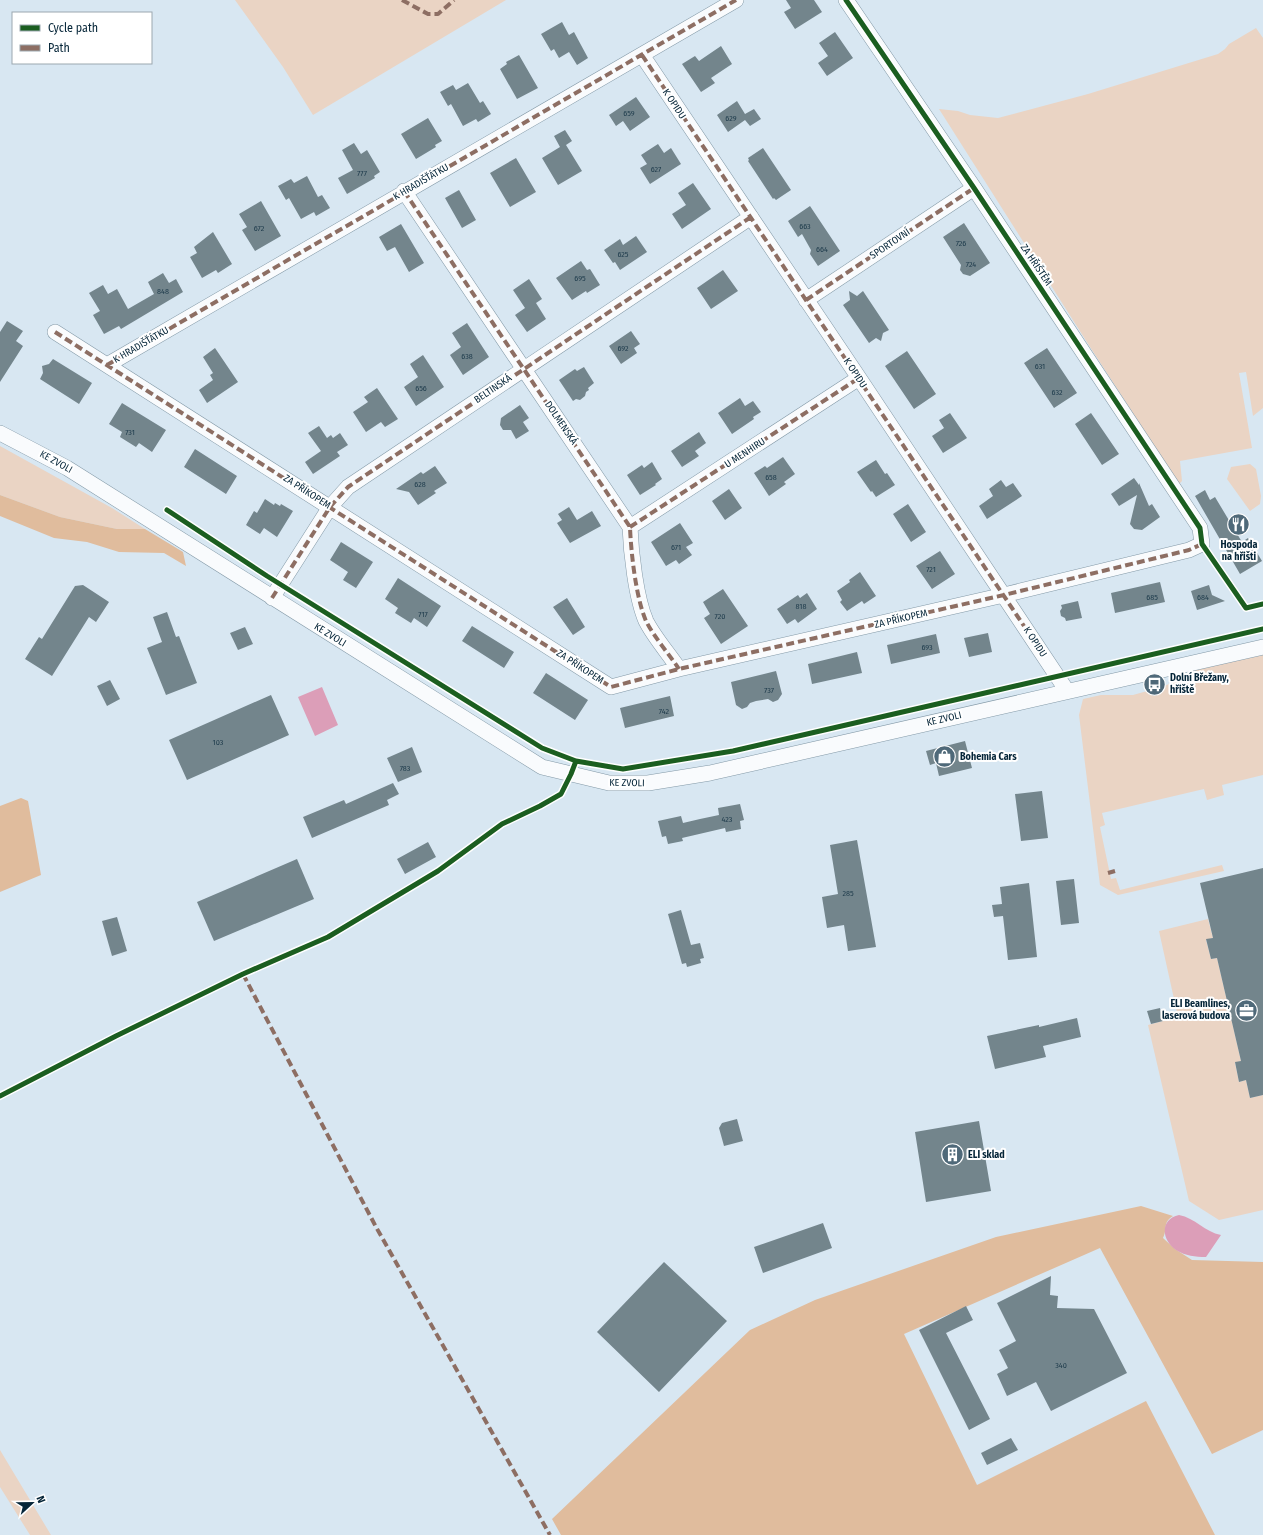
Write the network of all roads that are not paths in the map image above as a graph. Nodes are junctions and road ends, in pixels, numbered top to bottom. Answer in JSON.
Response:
{"nodes":[{"id":1,"x":736,"y":0,"type":"edge"},
{"id":2,"x":846,"y":0,"type":"edge"},
{"id":3,"x":642,"y":55,"type":"junction"},
{"id":4,"x":974,"y":188,"type":"junction"},
{"id":5,"x":404,"y":191,"type":"junction"},
{"id":6,"x":750,"y":218,"type":"junction"},
{"id":7,"x":806,"y":300,"type":"junction"},
{"id":8,"x":55,"y":332,"type":"dead end"},
{"id":9,"x":107,"y":365,"type":"junction"},
{"id":10,"x":524,"y":369,"type":"junction"},
{"id":11,"x":859,"y":378,"type":"junction"},
{"id":12,"x":0,"y":433,"type":"edge"},
{"id":13,"x":330,"y":507,"type":"junction"},
{"id":14,"x":630,"y":527,"type":"junction"},
{"id":15,"x":1202,"y":544,"type":"joint"},
{"id":16,"x":1004,"y":595,"type":"junction"},
{"id":17,"x":272,"y":598,"type":"junction"},
{"id":18,"x":1263,"y":647,"type":"edge"},
{"id":19,"x":679,"y":669,"type":"junction"},
{"id":20,"x":1067,"y":691,"type":"junction"}],
"edges":[{"from":1,"to":3,"type":"street","name":"K HRADIŠŤÁTKU"},
{"from":2,"to":4,"type":"street","name":"ZA HŘIŠTĚM"},
{"from":3,"to":5,"type":"street","name":"K HRADIŠŤÁTKU"},
{"from":3,"to":6,"type":"street","name":"K OPIDU"},
{"from":4,"to":7,"type":"street","name":"SPORTOVNÍ"},
{"from":4,"to":15,"type":"street","name":"ZA HŘIŠTĚM"},
{"from":5,"to":9,"type":"street","name":"K HRADIŠŤÁTKU"},
{"from":5,"to":10,"type":"street","name":"DOLMENSKÁ"},
{"from":6,"to":7,"type":"street","name":"K OPIDU"},
{"from":6,"to":10,"type":"street","name":"BELTINSKÁ"},
{"from":7,"to":11,"type":"street","name":"K OPIDU"},
{"from":8,"to":9,"type":"street","name":"ZA PŘÍKOPEM"},
{"from":9,"to":13,"type":"street","name":"ZA PŘÍKOPEM"},
{"from":10,"to":13,"type":"street","name":"BELTINSKÁ"},
{"from":10,"to":14,"type":"street","name":"DOLMENSKÁ"},
{"from":11,"to":14,"type":"street","name":"U MENHIRU"},
{"from":11,"to":16,"type":"street","name":"K OPIDU"},
{"from":12,"to":17,"type":"street","name":"KE ZVOLI"},
{"from":13,"to":17,"type":"street","name":"BELTINSKÁ"},
{"from":13,"to":19,"type":"street","name":"ZA PŘÍKOPEM"},
{"from":14,"to":19,"type":"street"},
{"from":15,"to":16,"type":"street","name":"ZA PŘÍKOPEM"},
{"from":16,"to":19,"type":"street","name":"ZA PŘÍKOPEM"},
{"from":16,"to":20,"type":"street","name":"K OPIDU"},
{"from":17,"to":20,"type":"street","name":"KE ZVOLI"},
{"from":18,"to":20,"type":"street","name":"KE ZVOLI"}]}
